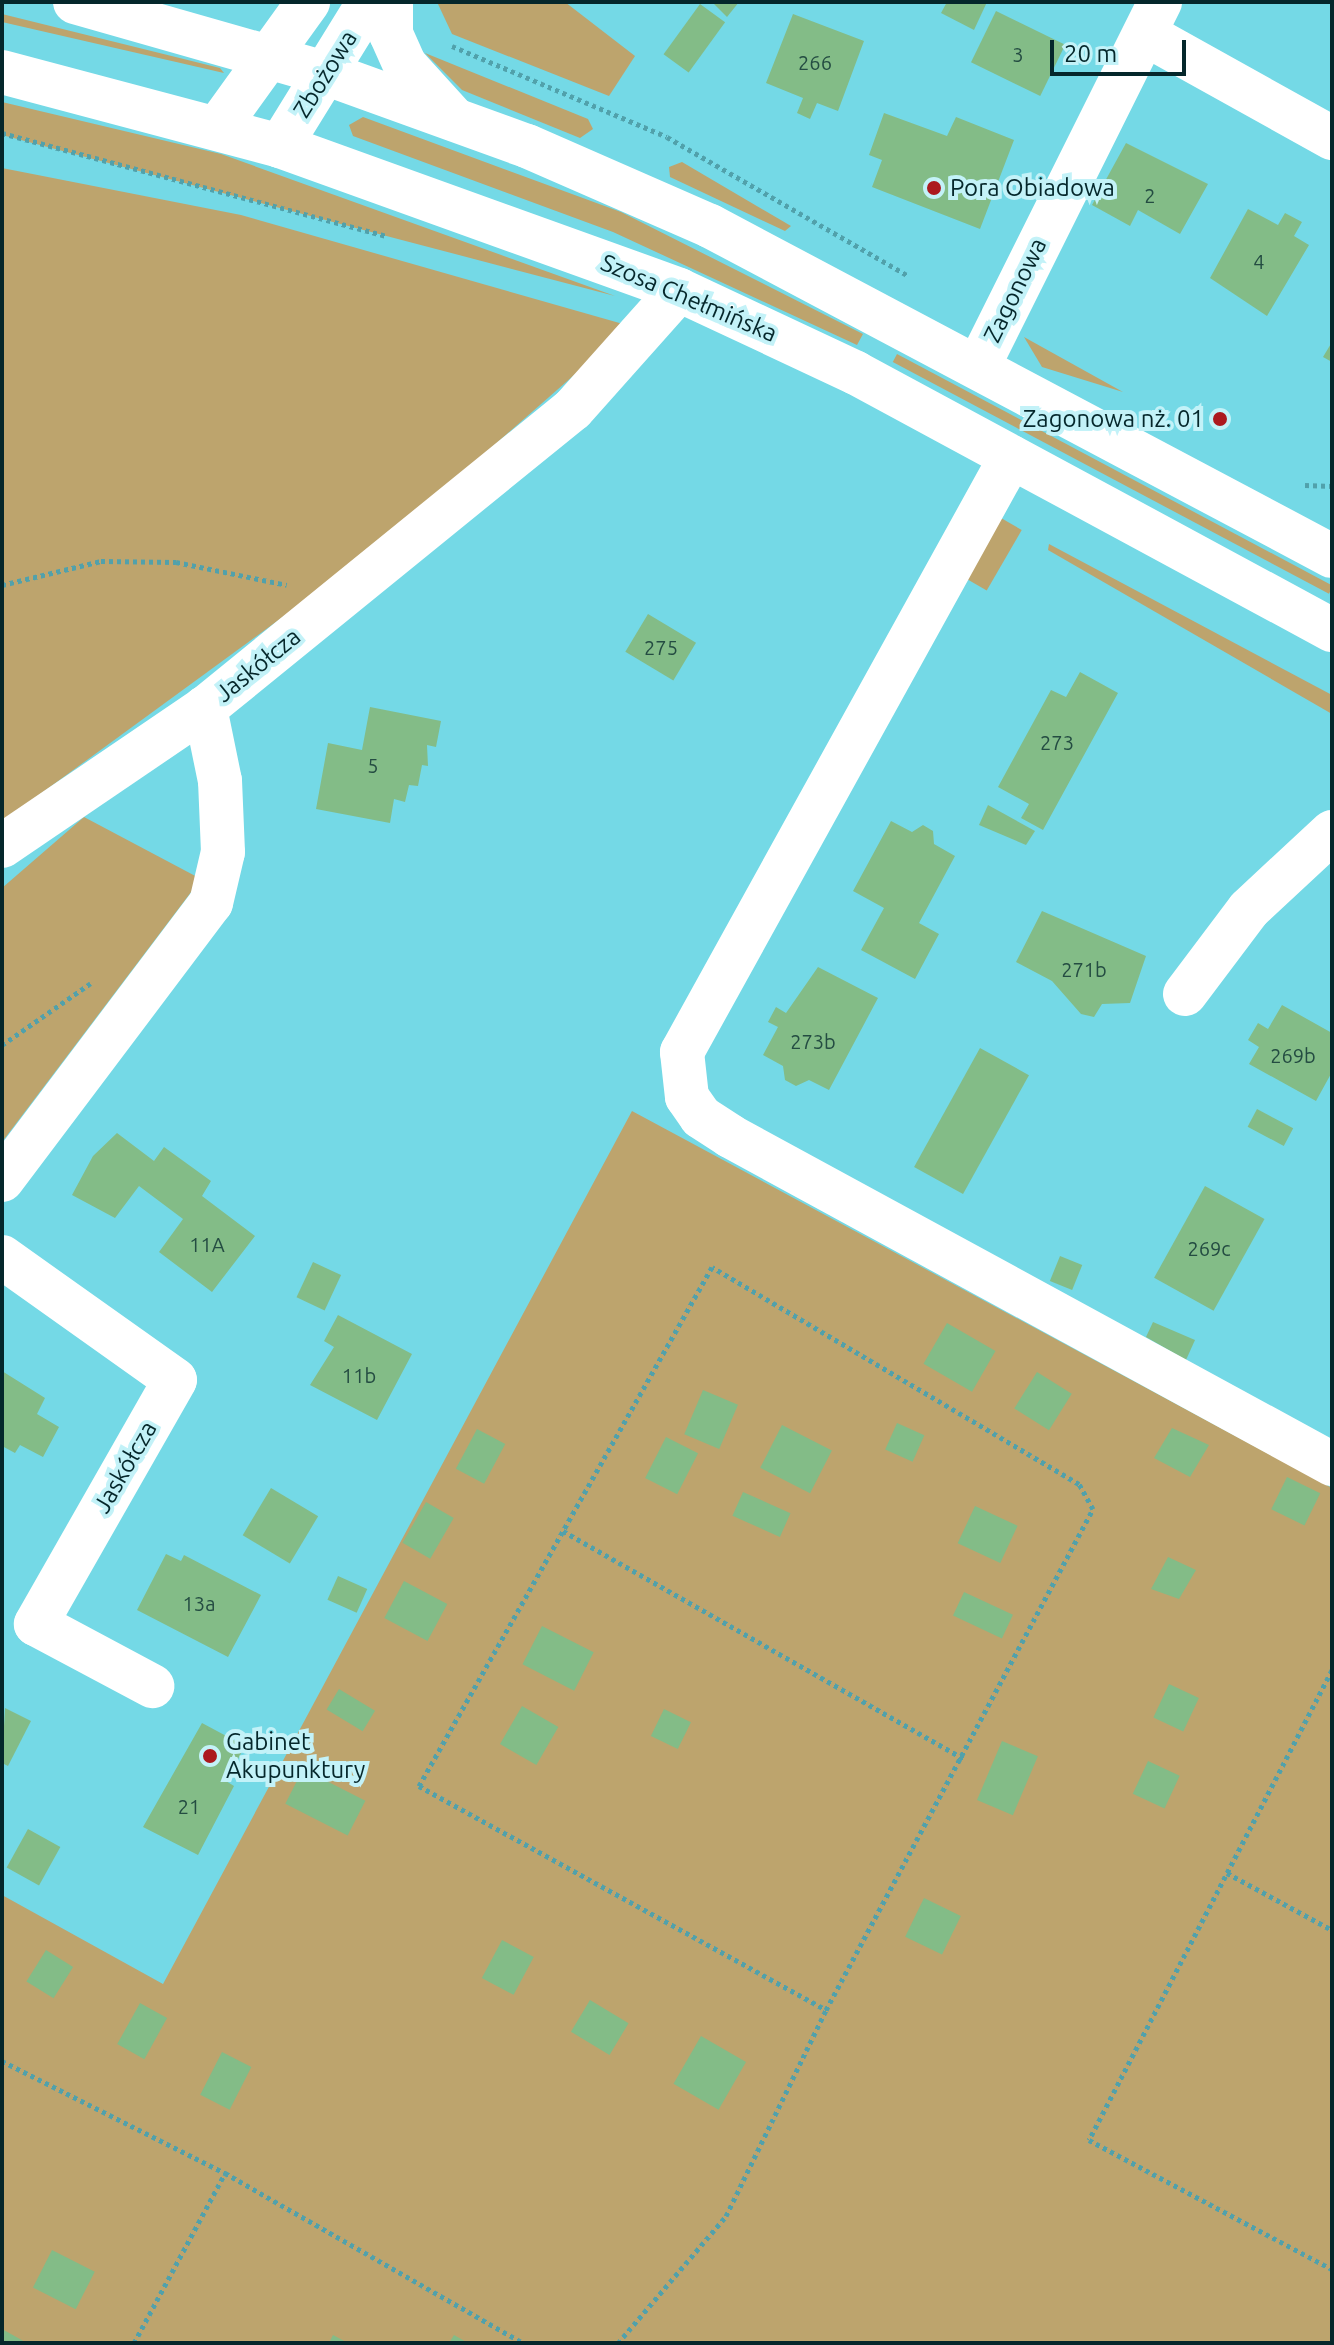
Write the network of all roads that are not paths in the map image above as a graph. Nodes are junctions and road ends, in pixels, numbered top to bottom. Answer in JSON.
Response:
{"nodes":[{"id":1,"x":75,"y":2,"type":"edge"},
{"id":2,"x":308,"y":2,"type":"edge"},
{"id":3,"x":369,"y":2,"type":"edge"},
{"id":4,"x":391,"y":2,"type":"edge"},
{"id":5,"x":1153,"y":18,"type":"edge"},
{"id":6,"x":270,"y":55,"type":"junction"},
{"id":7,"x":2,"y":72,"type":"edge"},
{"id":8,"x":325,"y":73,"type":"junction"},
{"id":9,"x":454,"y":119,"type":"junction"},
{"id":10,"x":218,"y":127,"type":"junction"},
{"id":11,"x":1332,"y":138,"type":"edge"},
{"id":12,"x":280,"y":146,"type":"junction"},
{"id":13,"x":679,"y":290,"type":"junction"},
{"id":14,"x":979,"y":365,"type":"junction"},
{"id":15,"x":1011,"y":457,"type":"junction"},
{"id":16,"x":1332,"y":556,"type":"edge"},
{"id":17,"x":1332,"y":630,"type":"edge"},
{"id":18,"x":205,"y":708,"type":"junction"},
{"id":19,"x":1332,"y":832,"type":"edge"},
{"id":20,"x":2,"y":846,"type":"edge"},
{"id":21,"x":1185,"y":994,"type":"dead end"},
{"id":22,"x":2,"y":1180,"type":"edge"},
{"id":23,"x":2,"y":1257,"type":"edge"},
{"id":24,"x":1332,"y":1464,"type":"edge"},
{"id":25,"x":152,"y":1686,"type":"dead end"}],
"edges":[{"from":1,"to":6,"type":"street"},
{"from":2,"to":6,"type":"street"},
{"from":3,"to":8,"type":"street","name":"Zbożowa"},
{"from":4,"to":9,"type":"street","name":"Zbożowa"},
{"from":5,"to":11,"type":"street"},
{"from":5,"to":14,"type":"street","name":"Zagonowa"},
{"from":6,"to":8,"type":"street"},
{"from":6,"to":10,"type":"street"},
{"from":7,"to":10,"type":"street","name":"Szosa Chełmińska"},
{"from":8,"to":9,"type":"street"},
{"from":8,"to":12,"type":"street","name":"Zbożowa"},
{"from":9,"to":14,"type":"street"},
{"from":10,"to":12,"type":"street","name":"Szosa Chełmińska"},
{"from":12,"to":13,"type":"street","name":"Szosa Chełmińska"},
{"from":13,"to":15,"type":"street","name":"Szosa Chełmińska"},
{"from":13,"to":18,"type":"street","name":"Jaskółcza"},
{"from":14,"to":16,"type":"street"},
{"from":15,"to":17,"type":"street","name":"Szosa Chełmińska"},
{"from":15,"to":24,"type":"street"},
{"from":18,"to":20,"type":"street"},
{"from":18,"to":22,"type":"street","name":"Jaskółcza"},
{"from":19,"to":21,"type":"street"},
{"from":23,"to":25,"type":"street","name":"Jaskółcza"}]}
